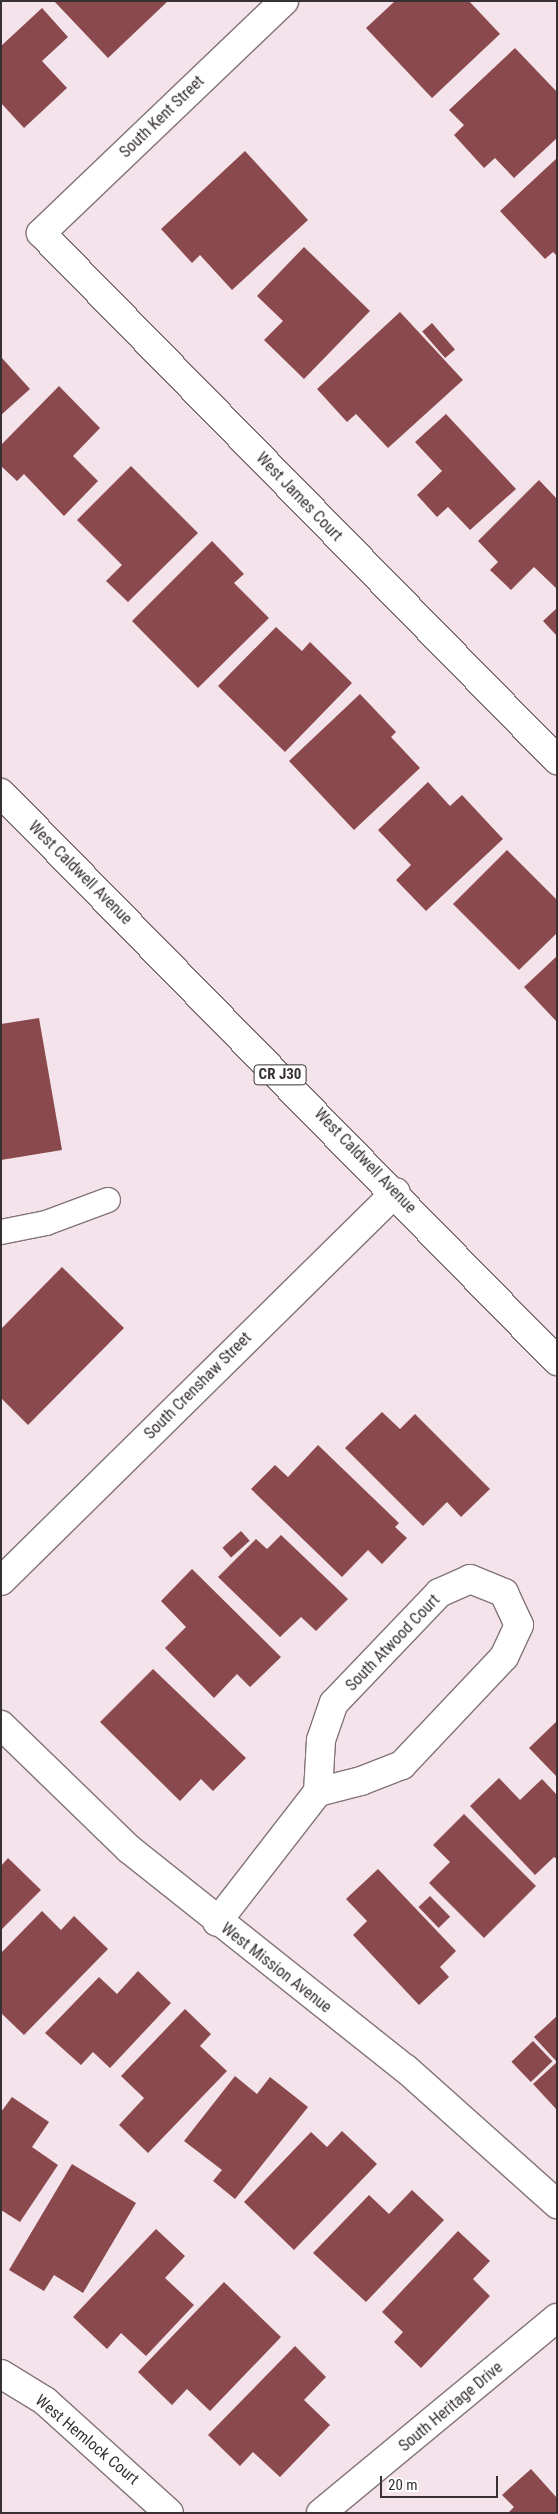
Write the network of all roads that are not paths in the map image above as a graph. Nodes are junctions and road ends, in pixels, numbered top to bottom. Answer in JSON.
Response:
{"nodes":[{"id":1,"x":284,"y":1,"type":"edge"},
{"id":2,"x":41,"y":233,"type":"joint"},
{"id":3,"x":557,"y":760,"type":"edge"},
{"id":4,"x":1,"y":793,"type":"edge"},
{"id":5,"x":396,"y":1192,"type":"junction"},
{"id":6,"x":108,"y":1200,"type":"dead end"},
{"id":7,"x":1,"y":1232,"type":"edge"},
{"id":8,"x":557,"y":1361,"type":"edge"},
{"id":9,"x":1,"y":1581,"type":"edge"},
{"id":10,"x":1,"y":1725,"type":"edge"},
{"id":11,"x":318,"y":1792,"type":"junction"},
{"id":12,"x":217,"y":1922,"type":"junction"},
{"id":13,"x":557,"y":2204,"type":"edge"},
{"id":14,"x":557,"y":2318,"type":"edge"},
{"id":15,"x":1,"y":2374,"type":"edge"},
{"id":16,"x":169,"y":2513,"type":"edge"},
{"id":17,"x":321,"y":2513,"type":"edge"}],
"edges":[{"from":1,"to":2,"type":"street","name":"South Kent Street"},
{"from":2,"to":3,"type":"street","name":"West James Court"},
{"from":4,"to":5,"type":"street","name":"West Caldwell Avenue","number":"CR J30"},
{"from":5,"to":8,"type":"street","name":"West Caldwell Avenue","number":"CR J30"},
{"from":5,"to":9,"type":"street","name":"South Crenshaw Street"},
{"from":6,"to":7,"type":"lane"},
{"from":10,"to":12,"type":"street","name":"West Mission Avenue"},
{"from":11,"to":11,"type":"street","name":"South Atwood Court"},
{"from":11,"to":12,"type":"street"},
{"from":12,"to":13,"type":"street","name":"West Mission Avenue"},
{"from":14,"to":17,"type":"street","name":"South Heritage Drive"},
{"from":15,"to":16,"type":"street","name":"West Hemlock Court"}]}
